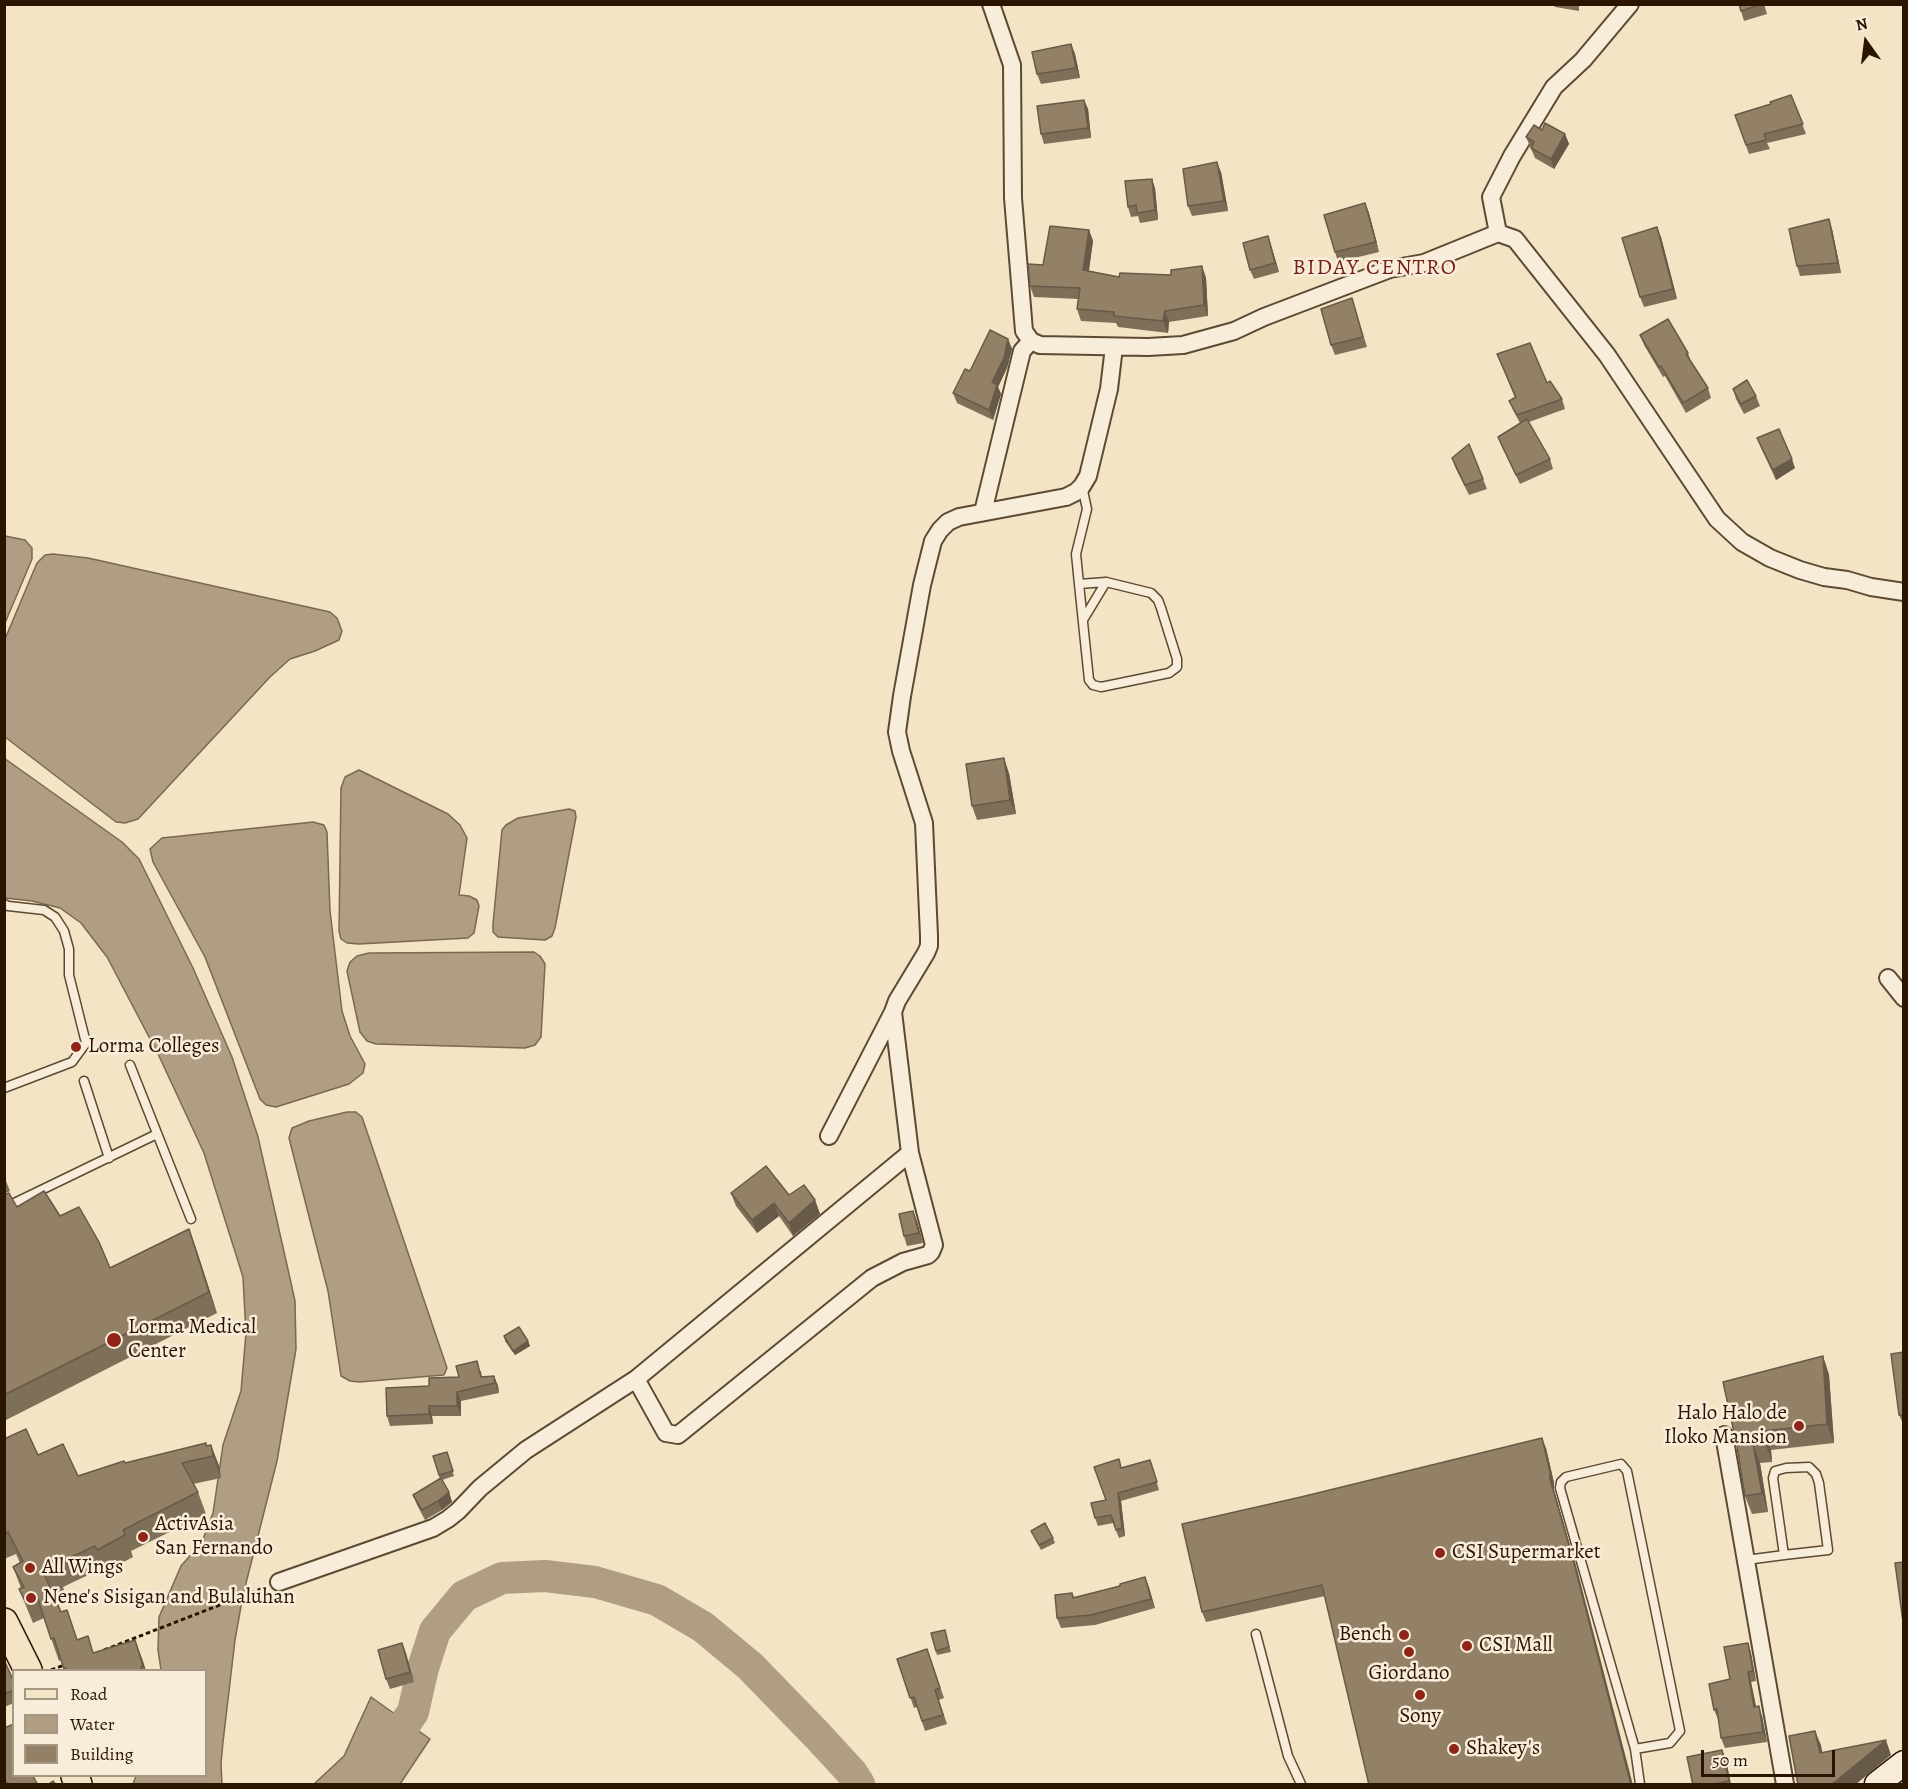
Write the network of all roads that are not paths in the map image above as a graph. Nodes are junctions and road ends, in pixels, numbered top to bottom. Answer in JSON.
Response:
{"nodes":[{"id":1,"x":991,"y":4,"type":"edge"},
{"id":2,"x":1630,"y":4,"type":"edge"},
{"id":3,"x":1498,"y":233,"type":"junction"},
{"id":4,"x":1030,"y":341,"type":"junction"},
{"id":5,"x":1114,"y":347,"type":"junction"},
{"id":6,"x":1082,"y":486,"type":"junction"},
{"id":7,"x":983,"y":512,"type":"junction"},
{"id":8,"x":1106,"y":582,"type":"junction"},
{"id":9,"x":1079,"y":584,"type":"junction"},
{"id":10,"x":1904,"y":592,"type":"edge"},
{"id":11,"x":1083,"y":621,"type":"junction"},
{"id":12,"x":4,"y":904,"type":"edge"},
{"id":13,"x":1888,"y":978,"type":"dead end"},
{"id":14,"x":1904,"y":998,"type":"edge"},
{"id":15,"x":893,"y":1012,"type":"junction"},
{"id":16,"x":130,"y":1065,"type":"dead end"},
{"id":17,"x":84,"y":1081,"type":"dead end"},
{"id":18,"x":4,"y":1088,"type":"edge"},
{"id":19,"x":157,"y":1134,"type":"junction"},
{"id":20,"x":829,"y":1136,"type":"dead end"},
{"id":21,"x":910,"y":1153,"type":"junction"},
{"id":22,"x":109,"y":1158,"type":"junction"},
{"id":23,"x":4,"y":1208,"type":"edge"},
{"id":24,"x":191,"y":1219,"type":"dead end"},
{"id":25,"x":636,"y":1378,"type":"junction"},
{"id":26,"x":1724,"y":1435,"type":"dead end"},
{"id":27,"x":1784,"y":1555,"type":"junction"},
{"id":28,"x":1746,"y":1560,"type":"junction"},
{"id":29,"x":279,"y":1582,"type":"road end"},
{"id":30,"x":4,"y":1622,"type":"edge"},
{"id":31,"x":1256,"y":1634,"type":"dead end"},
{"id":32,"x":27,"y":1669,"type":"edge"},
{"id":33,"x":1635,"y":1749,"type":"junction"},
{"id":34,"x":1904,"y":1763,"type":"edge"},
{"id":35,"x":1301,"y":1785,"type":"edge"},
{"id":36,"x":1640,"y":1785,"type":"edge"},
{"id":37,"x":1785,"y":1785,"type":"edge"},
{"id":38,"x":1877,"y":1785,"type":"edge"}],
"edges":[{"from":1,"to":4,"type":"street"},
{"from":2,"to":3,"type":"street"},
{"from":3,"to":5,"type":"street"},
{"from":3,"to":10,"type":"street"},
{"from":4,"to":5,"type":"street"},
{"from":4,"to":7,"type":"street"},
{"from":5,"to":6,"type":"street"},
{"from":6,"to":7,"type":"street"},
{"from":6,"to":9,"type":"lane"},
{"from":7,"to":15,"type":"street"},
{"from":8,"to":9,"type":"lane"},
{"from":8,"to":11,"type":"lane"},
{"from":8,"to":11,"type":"lane"},
{"from":9,"to":11,"type":"lane"},
{"from":12,"to":18,"type":"lane"},
{"from":13,"to":14,"type":"street"},
{"from":15,"to":20,"type":"street"},
{"from":15,"to":21,"type":"street"},
{"from":16,"to":19,"type":"lane"},
{"from":17,"to":22,"type":"lane"},
{"from":19,"to":22,"type":"lane"},
{"from":19,"to":24,"type":"lane"},
{"from":21,"to":25,"type":"street"},
{"from":21,"to":25,"type":"street"},
{"from":22,"to":23,"type":"lane"},
{"from":25,"to":29,"type":"street"},
{"from":26,"to":28,"type":"street"},
{"from":27,"to":27,"type":"lane"},
{"from":27,"to":28,"type":"lane"},
{"from":28,"to":37,"type":"street"},
{"from":30,"to":32,"type":"main road"},
{"from":31,"to":35,"type":"lane"},
{"from":33,"to":33,"type":"lane"},
{"from":33,"to":36,"type":"lane"},
{"from":34,"to":38,"type":"main road"}]}
